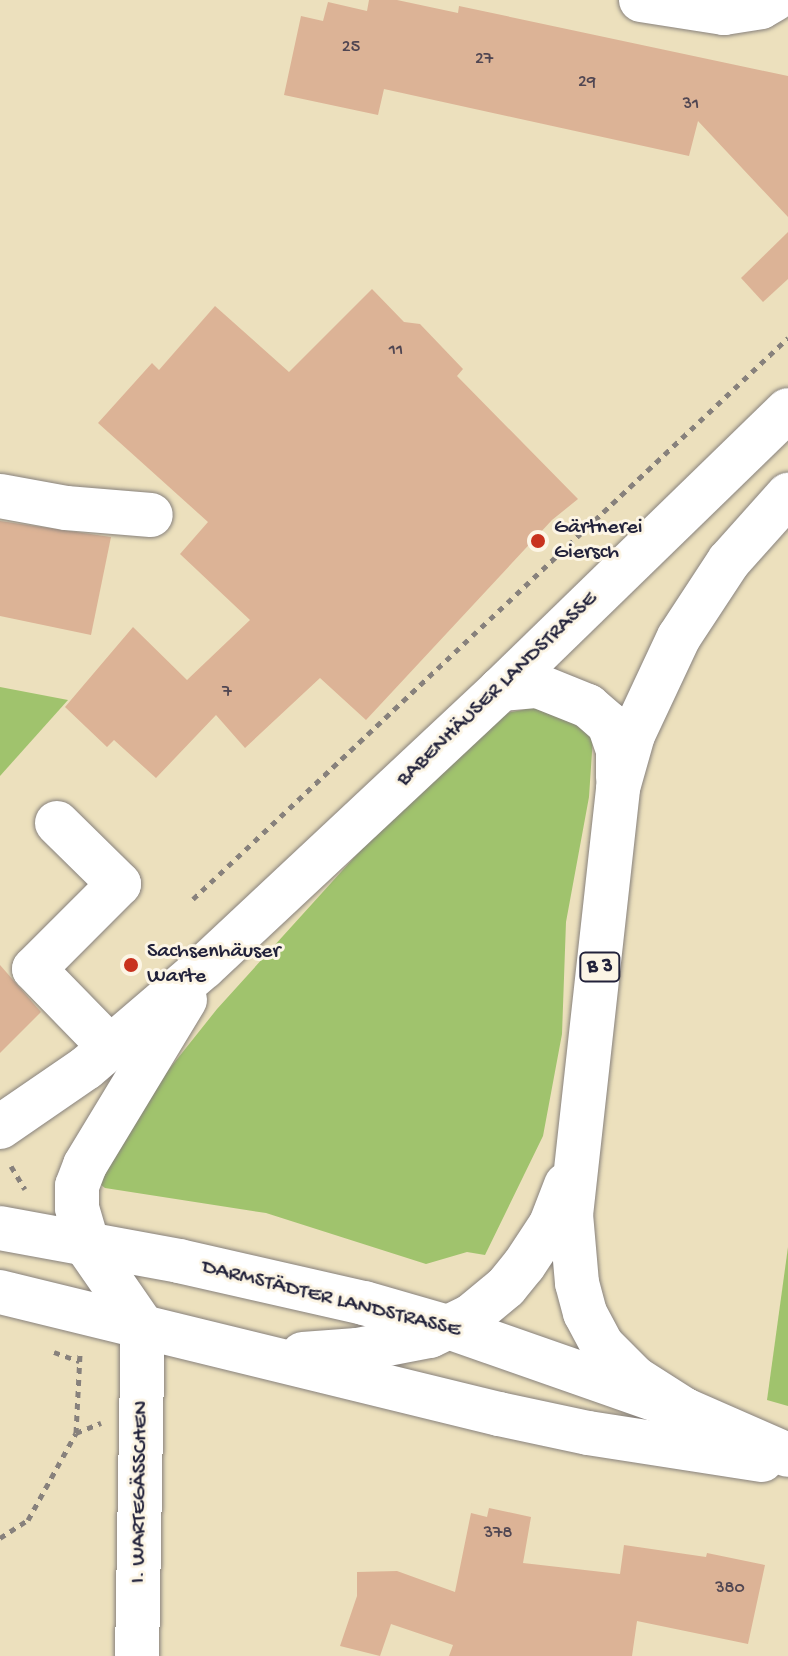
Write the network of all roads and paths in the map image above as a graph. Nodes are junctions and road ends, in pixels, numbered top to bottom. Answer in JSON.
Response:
{"nodes":[{"id":1,"x":641,"y":0,"type":"edge"},
{"id":2,"x":773,"y":0,"type":"edge"},
{"id":3,"x":788,"y":338,"type":"edge"},
{"id":4,"x":788,"y":410,"type":"edge"},
{"id":5,"x":788,"y":495,"type":"edge"},
{"id":6,"x":0,"y":496,"type":"edge"},
{"id":7,"x":151,"y":515,"type":"dead end"},
{"id":8,"x":501,"y":689,"type":"junction"},
{"id":9,"x":618,"y":788,"type":"junction"},
{"id":10,"x":57,"y":823,"type":"dead end"},
{"id":11,"x":193,"y":899,"type":"dead end"},
{"id":12,"x":204,"y":967,"type":"junction"},
{"id":13,"x":110,"y":1047,"type":"junction"},
{"id":14,"x":5,"y":1146,"type":"edge"},
{"id":15,"x":582,"y":1146,"type":"junction"},
{"id":16,"x":29,"y":1195,"type":"dead end"},
{"id":17,"x":0,"y":1228,"type":"edge"},
{"id":18,"x":86,"y":1243,"type":"junction"},
{"id":19,"x":0,"y":1292,"type":"edge"},
{"id":20,"x":87,"y":1312,"type":"junction"},
{"id":21,"x":143,"y":1327,"type":"junction"},
{"id":22,"x":451,"y":1328,"type":"junction"},
{"id":23,"x":274,"y":1357,"type":"junction"},
{"id":24,"x":142,"y":1406,"type":"junction"},
{"id":25,"x":685,"y":1410,"type":"junction"},
{"id":26,"x":76,"y":1433,"type":"junction"},
{"id":27,"x":788,"y":1455,"type":"edge"},
{"id":28,"x":788,"y":1463,"type":"edge"},
{"id":29,"x":0,"y":1538,"type":"edge"},
{"id":30,"x":137,"y":1656,"type":"edge"}],
"edges":[{"from":1,"to":2,"type":"main road"},
{"from":3,"to":11,"type":"path"},
{"from":4,"to":8,"type":"main road","name":"BABENHÄUSER LANDSTRASSE"},
{"from":5,"to":9,"type":"main road","number":"B 3"},
{"from":6,"to":7,"type":"main road"},
{"from":8,"to":9,"type":"main road","number":"B 3"},
{"from":8,"to":12,"type":"main road","name":"BABENHÄUSER LANDSTRASSE"},
{"from":9,"to":15,"type":"main road","number":"B 3"},
{"from":10,"to":13,"type":"main road"},
{"from":12,"to":13,"type":"main road"},
{"from":12,"to":18,"type":"main road"},
{"from":13,"to":14,"type":"main road"},
{"from":14,"to":16,"type":"path"},
{"from":15,"to":22,"type":"main road","number":"B 3"},
{"from":15,"to":25,"type":"main road"},
{"from":17,"to":18,"type":"main road","name":"DARMSTÄDTER LANDSTRASSE"},
{"from":18,"to":21,"type":"main road"},
{"from":18,"to":22,"type":"main road","name":"DARMSTÄDTER LANDSTRASSE"},
{"from":19,"to":20,"type":"main road","number":"B 3"},
{"from":20,"to":21,"type":"main road","number":"B 3"},
{"from":20,"to":26,"type":"path"},
{"from":21,"to":23,"type":"main road","number":"B 3"},
{"from":21,"to":24,"type":"main road","name":"I. WARTEGÄSSCHEN"},
{"from":22,"to":23,"type":"main road","number":"B 3"},
{"from":22,"to":25,"type":"main road","name":"DARMSTÄDTER LANDSTRASSE"},
{"from":23,"to":28,"type":"main road"},
{"from":24,"to":26,"type":"path"},
{"from":24,"to":30,"type":"main road","name":"I. WARTEGÄSSCHEN"},
{"from":25,"to":27,"type":"main road","name":"DARMSTÄDTER LANDSTRASSE"},
{"from":26,"to":29,"type":"path"}]}
